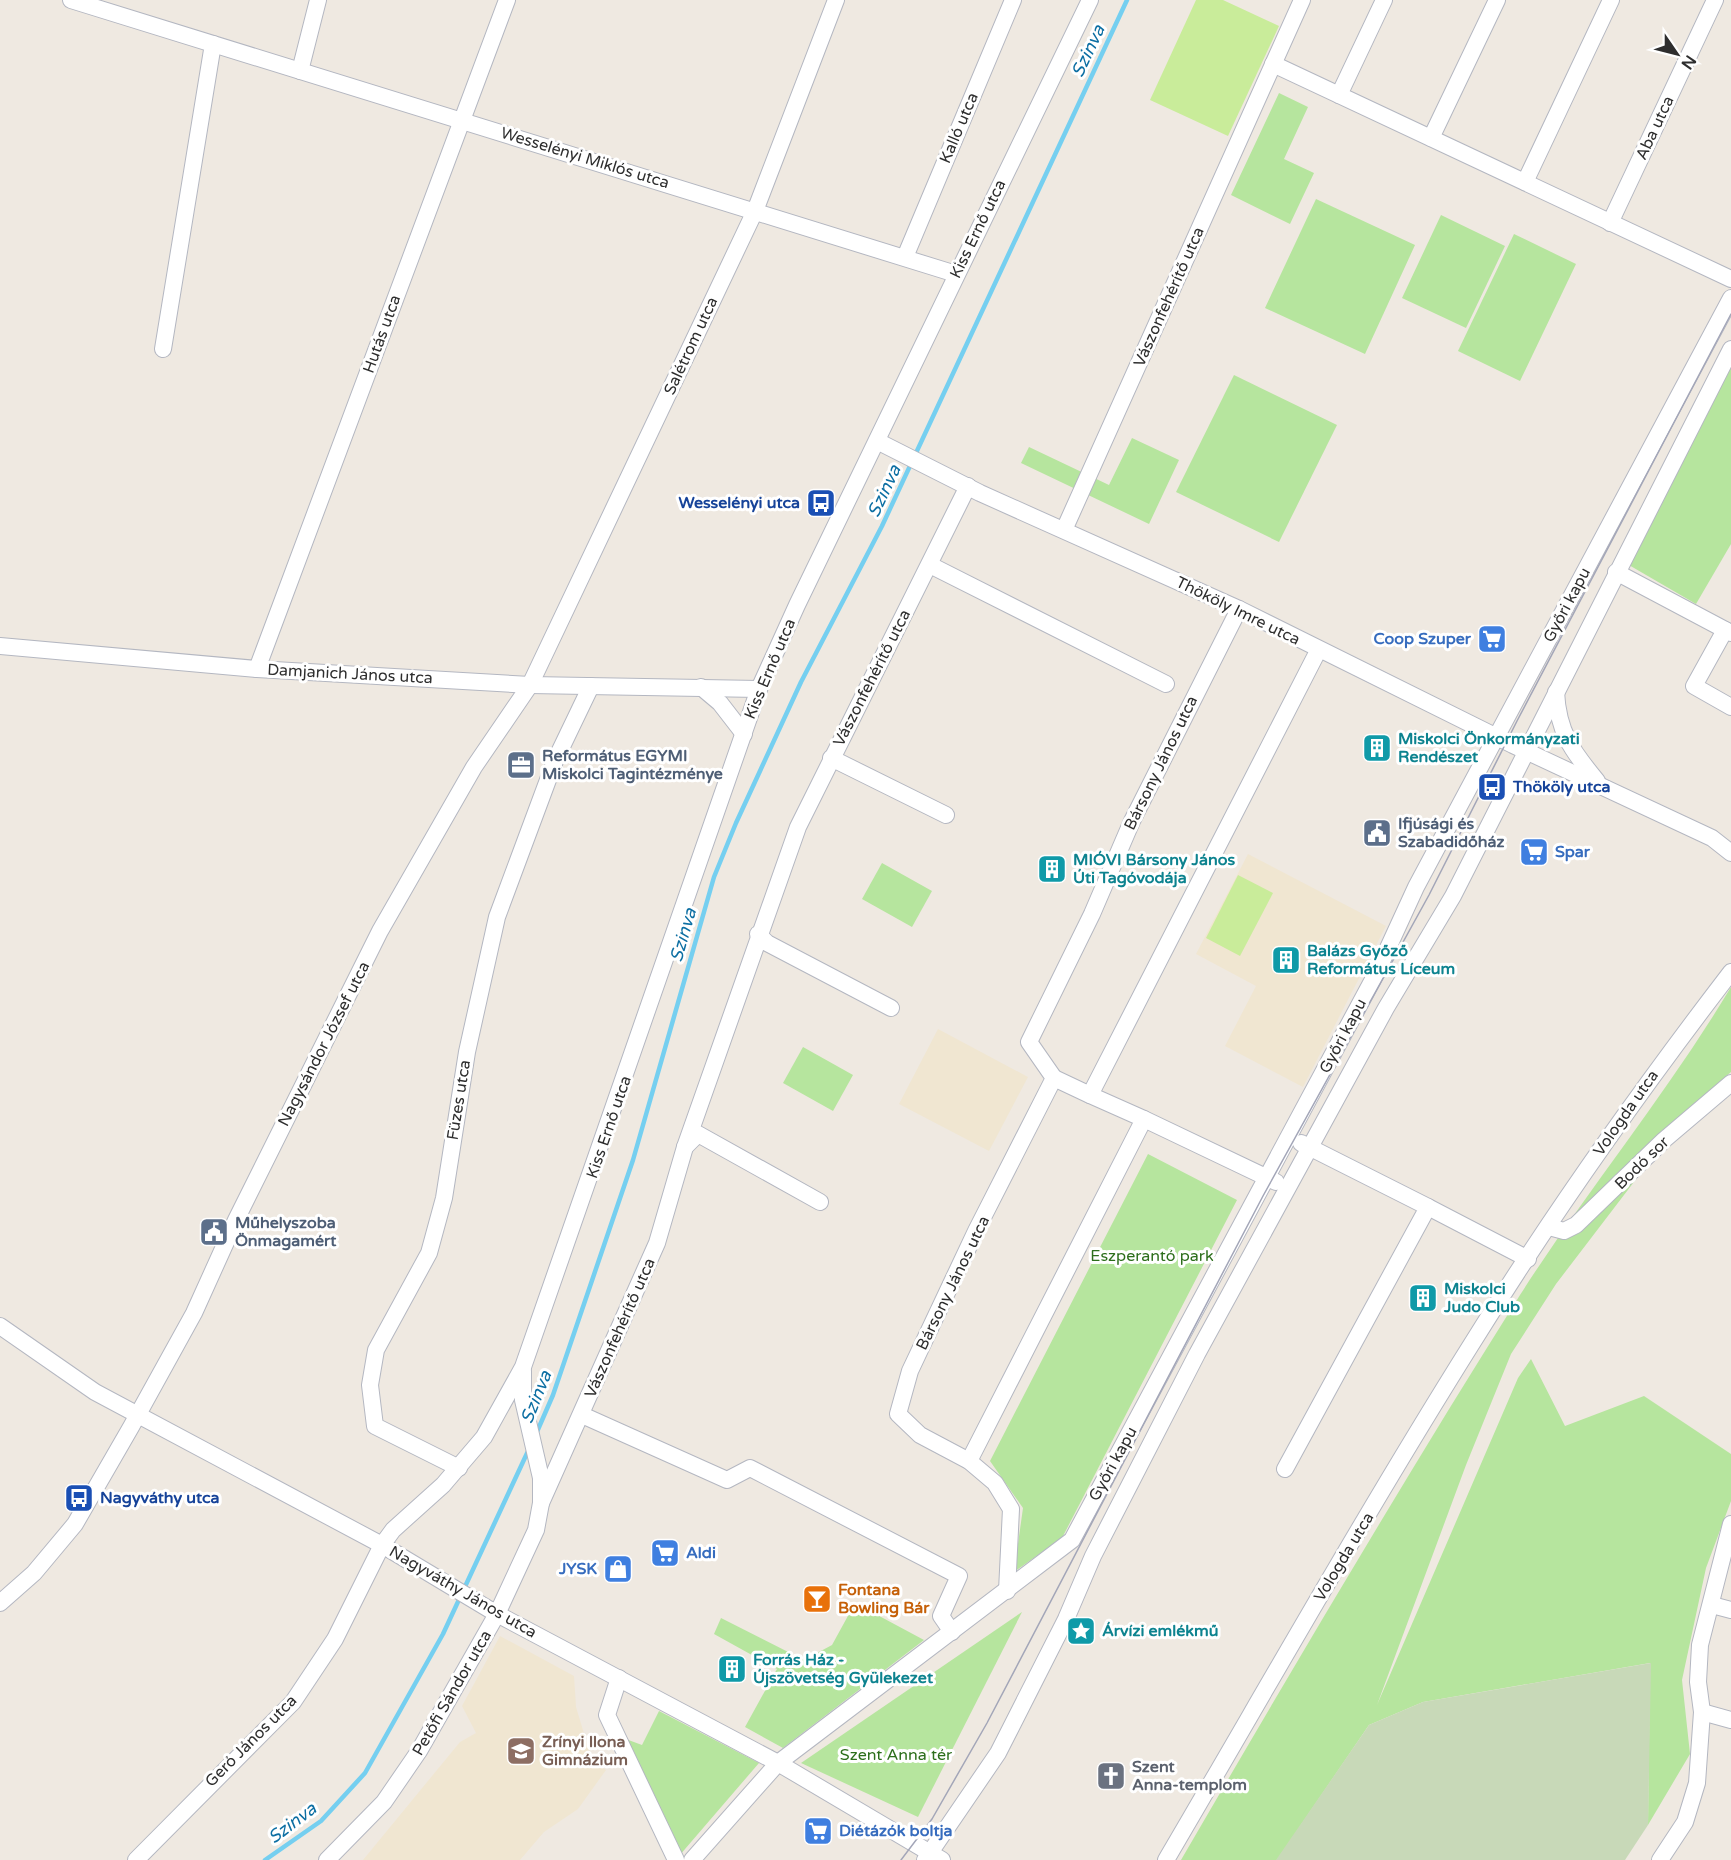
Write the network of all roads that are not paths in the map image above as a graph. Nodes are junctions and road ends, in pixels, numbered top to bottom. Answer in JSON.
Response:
{"nodes":[{"id":1,"x":71,"y":0,"type":"edge"},
{"id":2,"x":318,"y":0,"type":"edge"},
{"id":3,"x":507,"y":0,"type":"edge"},
{"id":4,"x":836,"y":0,"type":"edge"},
{"id":5,"x":1013,"y":0,"type":"edge"},
{"id":6,"x":1090,"y":0,"type":"edge"},
{"id":7,"x":1302,"y":0,"type":"edge"},
{"id":8,"x":1384,"y":0,"type":"edge"},
{"id":9,"x":1497,"y":0,"type":"edge"},
{"id":10,"x":1611,"y":0,"type":"edge"},
{"id":11,"x":1715,"y":0,"type":"edge"},
{"id":12,"x":213,"y":44,"type":"junction"},
{"id":13,"x":1273,"y":64,"type":"junction"},
{"id":14,"x":300,"y":71,"type":"junction"},
{"id":15,"x":1339,"y":95,"type":"junction"},
{"id":16,"x":462,"y":121,"type":"junction"},
{"id":17,"x":1431,"y":138,"type":"junction"},
{"id":18,"x":1525,"y":182,"type":"junction"},
{"id":19,"x":755,"y":211,"type":"junction"},
{"id":20,"x":1610,"y":223,"type":"junction"},
{"id":21,"x":905,"y":257,"type":"junction"},
{"id":22,"x":956,"y":274,"type":"junction"},
{"id":23,"x":1731,"y":279,"type":"edge"},
{"id":24,"x":1731,"y":298,"type":"edge"},
{"id":25,"x":163,"y":349,"type":"dead end"},
{"id":26,"x":1731,"y":349,"type":"edge"},
{"id":27,"x":877,"y":441,"type":"junction"},
{"id":28,"x":968,"y":486,"type":"junction"},
{"id":29,"x":1064,"y":530,"type":"junction"},
{"id":30,"x":930,"y":565,"type":"junction"},
{"id":31,"x":1616,"y":572,"type":"junction"},
{"id":32,"x":1239,"y":609,"type":"junction"},
{"id":33,"x":1728,"y":632,"type":"edge"},
{"id":34,"x":0,"y":646,"type":"edge"},
{"id":35,"x":1318,"y":651,"type":"junction"},
{"id":36,"x":257,"y":669,"type":"junction"},
{"id":37,"x":1166,"y":684,"type":"dead end"},
{"id":38,"x":530,"y":685,"type":"junction"},
{"id":39,"x":591,"y":686,"type":"junction"},
{"id":40,"x":701,"y":687,"type":"junction"},
{"id":41,"x":759,"y":689,"type":"junction"},
{"id":42,"x":1556,"y":692,"type":"junction"},
{"id":43,"x":1731,"y":707,"type":"edge"},
{"id":44,"x":744,"y":734,"type":"junction"},
{"id":45,"x":1496,"y":737,"type":"junction"},
{"id":46,"x":1526,"y":751,"type":"junction"},
{"id":47,"x":831,"y":758,"type":"junction"},
{"id":48,"x":1598,"y":783,"type":"junction"},
{"id":49,"x":946,"y":815,"type":"dead end"},
{"id":50,"x":1731,"y":853,"type":"edge"},
{"id":51,"x":758,"y":934,"type":"junction"},
{"id":52,"x":1731,"y":972,"type":"edge"},
{"id":53,"x":891,"y":1008,"type":"dead end"},
{"id":54,"x":1054,"y":1078,"type":"junction"},
{"id":55,"x":1731,"y":1083,"type":"edge"},
{"id":56,"x":1090,"y":1095,"type":"junction"},
{"id":57,"x":1144,"y":1119,"type":"junction"},
{"id":58,"x":1290,"y":1137,"type":"junction"},
{"id":59,"x":685,"y":1148,"type":"junction"},
{"id":60,"x":1310,"y":1148,"type":"junction"},
{"id":61,"x":1267,"y":1178,"type":"junction"},
{"id":62,"x":1288,"y":1188,"type":"junction"},
{"id":63,"x":820,"y":1202,"type":"dead end"},
{"id":64,"x":1428,"y":1207,"type":"junction"},
{"id":65,"x":1549,"y":1227,"type":"junction"},
{"id":66,"x":1528,"y":1259,"type":"junction"},
{"id":67,"x":0,"y":1326,"type":"edge"},
{"id":68,"x":523,"y":1367,"type":"junction"},
{"id":69,"x":138,"y":1415,"type":"junction"},
{"id":70,"x":582,"y":1415,"type":"junction"},
{"id":71,"x":969,"y":1461,"type":"junction"},
{"id":72,"x":459,"y":1468,"type":"junction"},
{"id":73,"x":1286,"y":1469,"type":"dead end"},
{"id":74,"x":541,"y":1503,"type":"junction"},
{"id":75,"x":1731,"y":1524,"type":"edge"},
{"id":76,"x":382,"y":1545,"type":"junction"},
{"id":77,"x":1007,"y":1591,"type":"junction"},
{"id":78,"x":0,"y":1603,"type":"edge"},
{"id":79,"x":1712,"y":1605,"type":"junction"},
{"id":80,"x":1731,"y":1610,"type":"edge"},
{"id":81,"x":497,"y":1614,"type":"junction"},
{"id":82,"x":952,"y":1632,"type":"junction"},
{"id":83,"x":619,"y":1678,"type":"junction"},
{"id":84,"x":1702,"y":1712,"type":"junction"},
{"id":85,"x":1731,"y":1720,"type":"edge"},
{"id":86,"x":778,"y":1762,"type":"junction"},
{"id":87,"x":932,"y":1858,"type":"edge"},
{"id":88,"x":135,"y":1860,"type":"edge"},
{"id":89,"x":327,"y":1860,"type":"edge"},
{"id":90,"x":676,"y":1860,"type":"edge"},
{"id":91,"x":692,"y":1860,"type":"edge"},
{"id":92,"x":1166,"y":1860,"type":"edge"},
{"id":93,"x":1660,"y":1860,"type":"edge"}],
"edges":[{"from":1,"to":12,"type":"street","name":"Wesselényi Miklós utca"},
{"from":2,"to":14,"type":"street"},
{"from":3,"to":16,"type":"street","name":"Hutás utca"},
{"from":4,"to":19,"type":"street","name":"Salétrom utca"},
{"from":5,"to":21,"type":"street","name":"Kalló utca"},
{"from":6,"to":22,"type":"street","name":"Kiss Ernő utca"},
{"from":7,"to":13,"type":"street"},
{"from":8,"to":15,"type":"street"},
{"from":9,"to":17,"type":"street"},
{"from":10,"to":18,"type":"street"},
{"from":11,"to":20,"type":"street","name":"Aba utca"},
{"from":12,"to":14,"type":"street","name":"Wesselényi Miklós utca"},
{"from":12,"to":25,"type":"street"},
{"from":13,"to":15,"type":"street"},
{"from":13,"to":29,"type":"street","name":"Vászonfehérítő utca"},
{"from":14,"to":16,"type":"street","name":"Wesselényi Miklós utca"},
{"from":15,"to":17,"type":"street"},
{"from":16,"to":19,"type":"street","name":"Wesselényi Miklós utca"},
{"from":16,"to":36,"type":"street","name":"Hutás utca"},
{"from":17,"to":18,"type":"street"},
{"from":18,"to":20,"type":"street"},
{"from":19,"to":21,"type":"street","name":"Wesselényi Miklós utca"},
{"from":19,"to":38,"type":"street","name":"Salétrom utca"},
{"from":20,"to":23,"type":"street"},
{"from":21,"to":22,"type":"street","name":"Wesselényi Miklós utca"},
{"from":22,"to":27,"type":"street","name":"Kiss Ernő utca"},
{"from":24,"to":45,"type":"street","name":"Győri kapu"},
{"from":26,"to":31,"type":"street","name":"Győri kapu"},
{"from":27,"to":28,"type":"street","name":"Thököly Imre utca"},
{"from":27,"to":41,"type":"street","name":"Kiss Ernő utca"},
{"from":28,"to":29,"type":"street","name":"Thököly Imre utca"},
{"from":28,"to":30,"type":"street","name":"Vászonfehérítő utca"},
{"from":29,"to":32,"type":"street","name":"Thököly Imre utca"},
{"from":30,"to":37,"type":"street"},
{"from":30,"to":47,"type":"street","name":"Vászonfehérítő utca"},
{"from":31,"to":33,"type":"street"},
{"from":31,"to":42,"type":"street","name":"Győri kapu"},
{"from":32,"to":35,"type":"street","name":"Thököly Imre utca"},
{"from":32,"to":54,"type":"street","name":"Bársony János utca"},
{"from":33,"to":43,"type":"street"},
{"from":34,"to":36,"type":"street","name":"Damjanich János utca"},
{"from":35,"to":45,"type":"street","name":"Thököly Imre utca"},
{"from":35,"to":56,"type":"street"},
{"from":36,"to":38,"type":"street","name":"Damjanich János utca"},
{"from":38,"to":39,"type":"street","name":"Damjanich János utca"},
{"from":38,"to":69,"type":"street","name":"Nagysándor József utca"},
{"from":39,"to":40,"type":"street","name":"Damjanich János utca"},
{"from":39,"to":72,"type":"street","name":"Füzes utca"},
{"from":40,"to":41,"type":"street","name":"Damjanich János utca"},
{"from":40,"to":44,"type":"street"},
{"from":41,"to":44,"type":"street","name":"Kiss Ernő utca"},
{"from":42,"to":46,"type":"street","name":"Győri kapu"},
{"from":42,"to":48,"type":"street","name":"Thököly Imre utca"},
{"from":44,"to":68,"type":"street","name":"Kiss Ernő utca"},
{"from":45,"to":46,"type":"street","name":"Thököly Imre utca"},
{"from":45,"to":58,"type":"street","name":"Győri kapu"},
{"from":46,"to":48,"type":"street","name":"Thököly Imre utca"},
{"from":46,"to":60,"type":"street","name":"Győri kapu"},
{"from":47,"to":49,"type":"street","name":"Vászonfehérítő utca"},
{"from":47,"to":51,"type":"street","name":"Vászonfehérítő utca"},
{"from":48,"to":50,"type":"street","name":"Thököly Imre utca"},
{"from":51,"to":53,"type":"street"},
{"from":51,"to":59,"type":"street","name":"Vászonfehérítő utca"},
{"from":52,"to":65,"type":"street","name":"Vologda utca"},
{"from":54,"to":56,"type":"street","name":"Bársony János utca"},
{"from":54,"to":71,"type":"street","name":"Bársony János utca"},
{"from":55,"to":65,"type":"street","name":"Bodó sor"},
{"from":56,"to":57,"type":"street","name":"Bársony János utca"},
{"from":57,"to":61,"type":"street","name":"Bársony János utca"},
{"from":57,"to":71,"type":"street"},
{"from":58,"to":60,"type":"street"},
{"from":58,"to":61,"type":"street","name":"Győri kapu"},
{"from":59,"to":63,"type":"street"},
{"from":59,"to":70,"type":"street","name":"Vászonfehérítő utca"},
{"from":60,"to":62,"type":"street","name":"Győri kapu"},
{"from":60,"to":64,"type":"street"},
{"from":61,"to":62,"type":"street","name":"Bársony János utca"},
{"from":61,"to":77,"type":"street","name":"Győri kapu"},
{"from":62,"to":87,"type":"street","name":"Győri kapu"},
{"from":64,"to":66,"type":"street"},
{"from":64,"to":73,"type":"street"},
{"from":65,"to":66,"type":"street","name":"Vologda utca"},
{"from":66,"to":92,"type":"street","name":"Vologda utca"},
{"from":67,"to":69,"type":"street","name":"Nagyváthy János utca"},
{"from":68,"to":72,"type":"street","name":"Kiss Ernő utca"},
{"from":68,"to":74,"type":"street","name":"Kiss Ernő utca"},
{"from":69,"to":76,"type":"street","name":"Nagyváthy János utca"},
{"from":69,"to":78,"type":"street","name":"Nagysándor József utca"},
{"from":70,"to":74,"type":"street","name":"Vászonfehérítő utca"},
{"from":70,"to":82,"type":"street"},
{"from":71,"to":77,"type":"street","name":"Bársony János utca"},
{"from":72,"to":76,"type":"street","name":"Kiss Ernő utca"},
{"from":74,"to":81,"type":"street","name":"Petőfi Sándor utca"},
{"from":75,"to":79,"type":"street"},
{"from":76,"to":81,"type":"street","name":"Nagyváthy János utca"},
{"from":76,"to":88,"type":"street","name":"Geró János utca"},
{"from":77,"to":82,"type":"street"},
{"from":79,"to":80,"type":"street"},
{"from":79,"to":84,"type":"street"},
{"from":81,"to":83,"type":"street","name":"Nagyváthy János utca"},
{"from":81,"to":89,"type":"street","name":"Petőfi Sándor utca"},
{"from":82,"to":86,"type":"street"},
{"from":83,"to":86,"type":"street","name":"Nagyváthy János utca"},
{"from":83,"to":90,"type":"street"},
{"from":84,"to":85,"type":"street"},
{"from":84,"to":93,"type":"street"},
{"from":86,"to":87,"type":"street","name":"Nagyváthy János utca"},
{"from":86,"to":91,"type":"street"}]}
